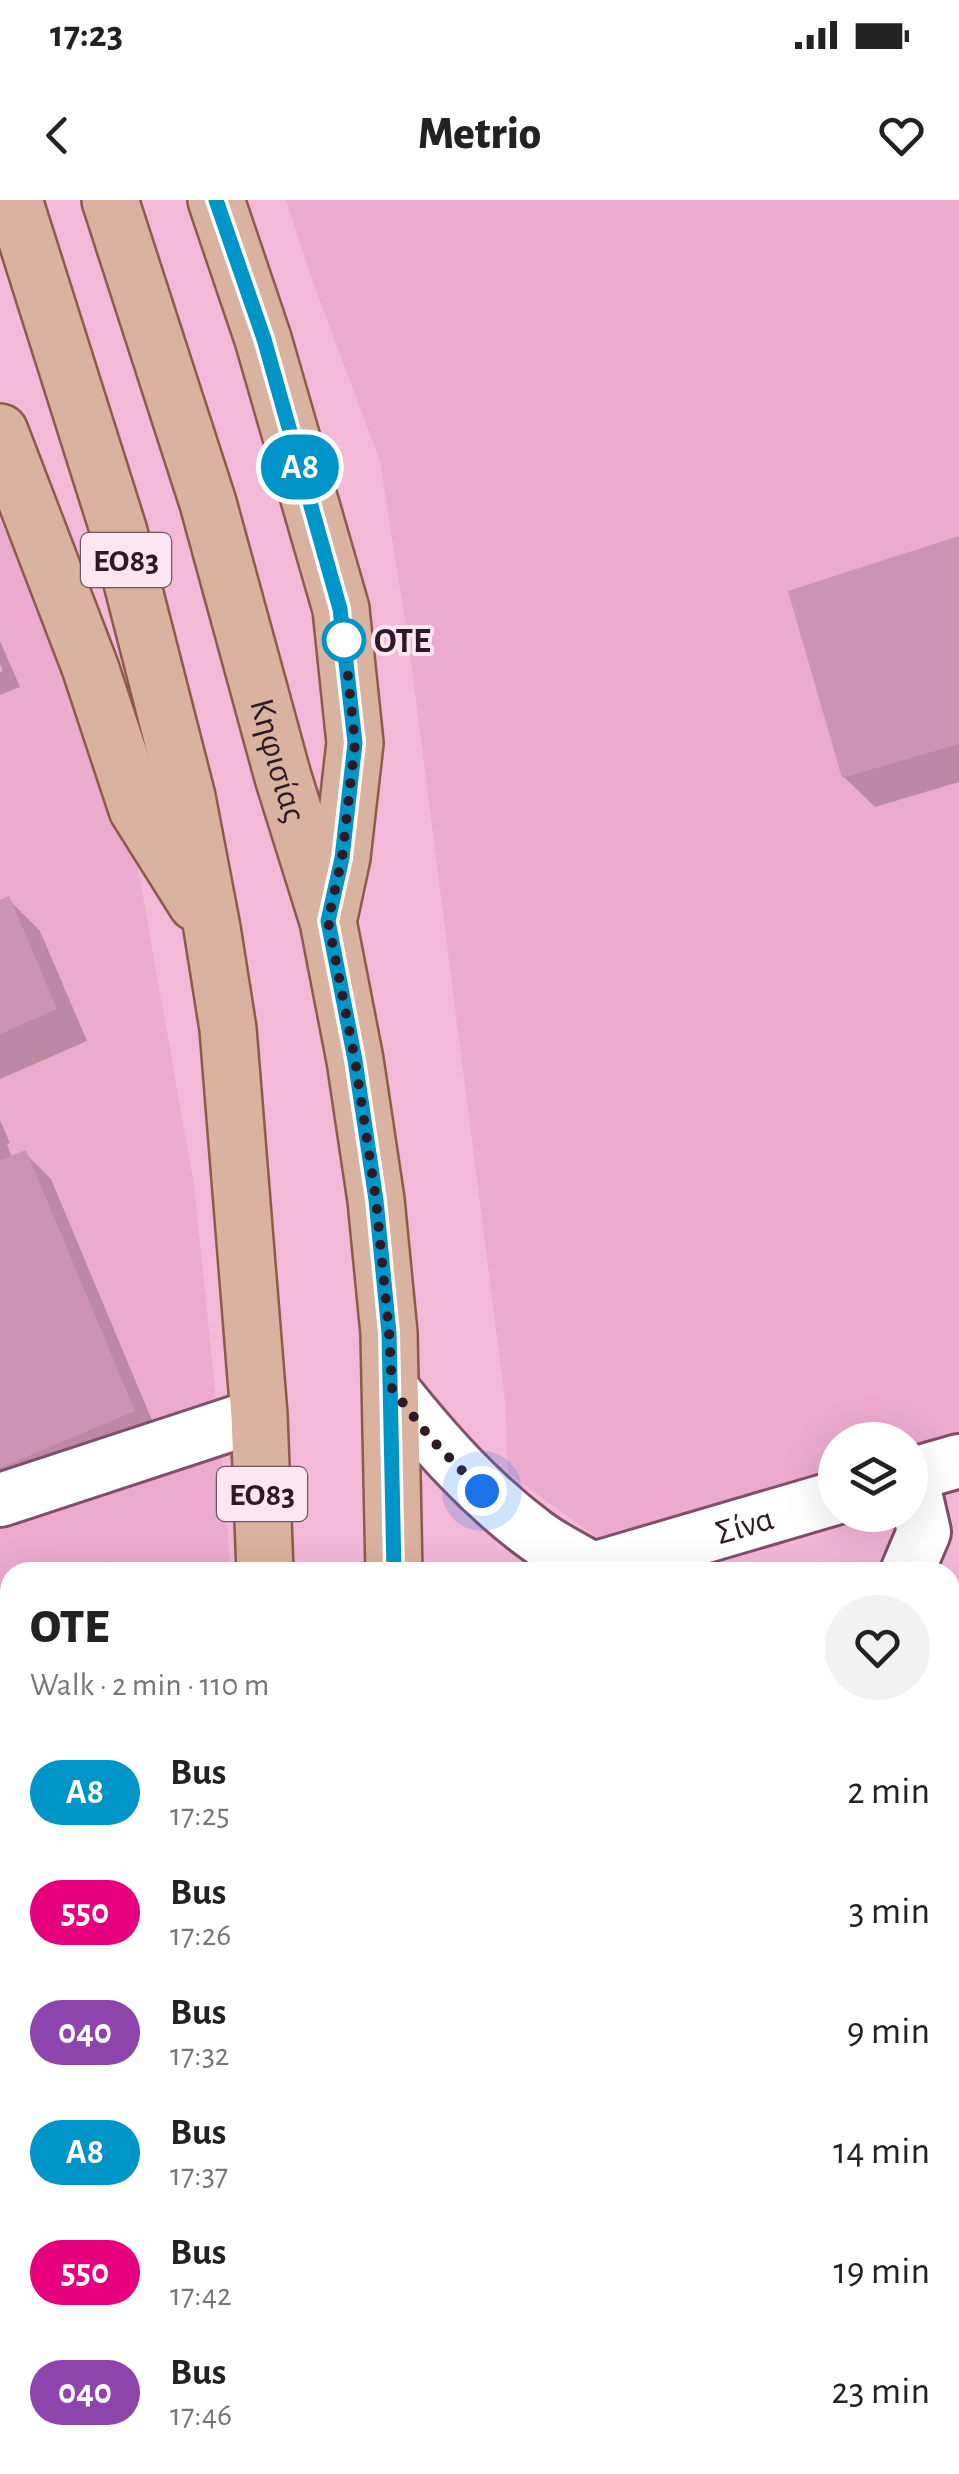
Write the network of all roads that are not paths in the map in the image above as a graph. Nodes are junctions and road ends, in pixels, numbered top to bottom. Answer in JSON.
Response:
{"nodes":[{"id":1,"x":14,"y":200,"type":"edge"},
{"id":2,"x":110,"y":200,"type":"edge"},
{"id":3,"x":216,"y":200,"type":"edge"},
{"id":4,"x":0,"y":432,"type":"edge"},
{"id":5,"x":328,"y":921,"type":"junction"},
{"id":6,"x":212,"y":928,"type":"junction"},
{"id":7,"x":392,"y":1389,"type":"junction"},
{"id":8,"x":259,"y":1415,"type":"junction"},
{"id":9,"x":959,"y":1461,"type":"edge"},
{"id":10,"x":928,"y":1470,"type":"edge"},
{"id":11,"x":0,"y":1500,"type":"edge"},
{"id":12,"x":818,"y":1503,"type":"edge"},
{"id":13,"x":924,"y":1532,"type":"edge"},
{"id":14,"x":265,"y":1562,"type":"edge"},
{"id":15,"x":394,"y":1562,"type":"edge"},
{"id":16,"x":592,"y":1562,"type":"edge"},
{"id":17,"x":629,"y":1562,"type":"edge"},
{"id":18,"x":911,"y":1562,"type":"edge"}],
"edges":[{"from":1,"to":6,"type":"main road","number":"ΕΟ83"},
{"from":2,"to":5,"type":"main road","name":"Κηφισίας","number":"ΕΟ83"},
{"from":3,"to":5,"type":"main road"},
{"from":4,"to":6,"type":"main road"},
{"from":5,"to":7,"type":"main road","name":"Κηφισίας","number":"ΕΟ83"},
{"from":6,"to":8,"type":"main road","number":"ΕΟ83"},
{"from":7,"to":15,"type":"main road","name":"Κηφισίας","number":"ΕΟ83"},
{"from":7,"to":16,"type":"street"},
{"from":8,"to":11,"type":"street"},
{"from":8,"to":14,"type":"main road","number":"ΕΟ83"},
{"from":9,"to":10,"type":"street"},
{"from":12,"to":17,"type":"street","name":"Σίνα"},
{"from":13,"to":18,"type":"street"}]}
